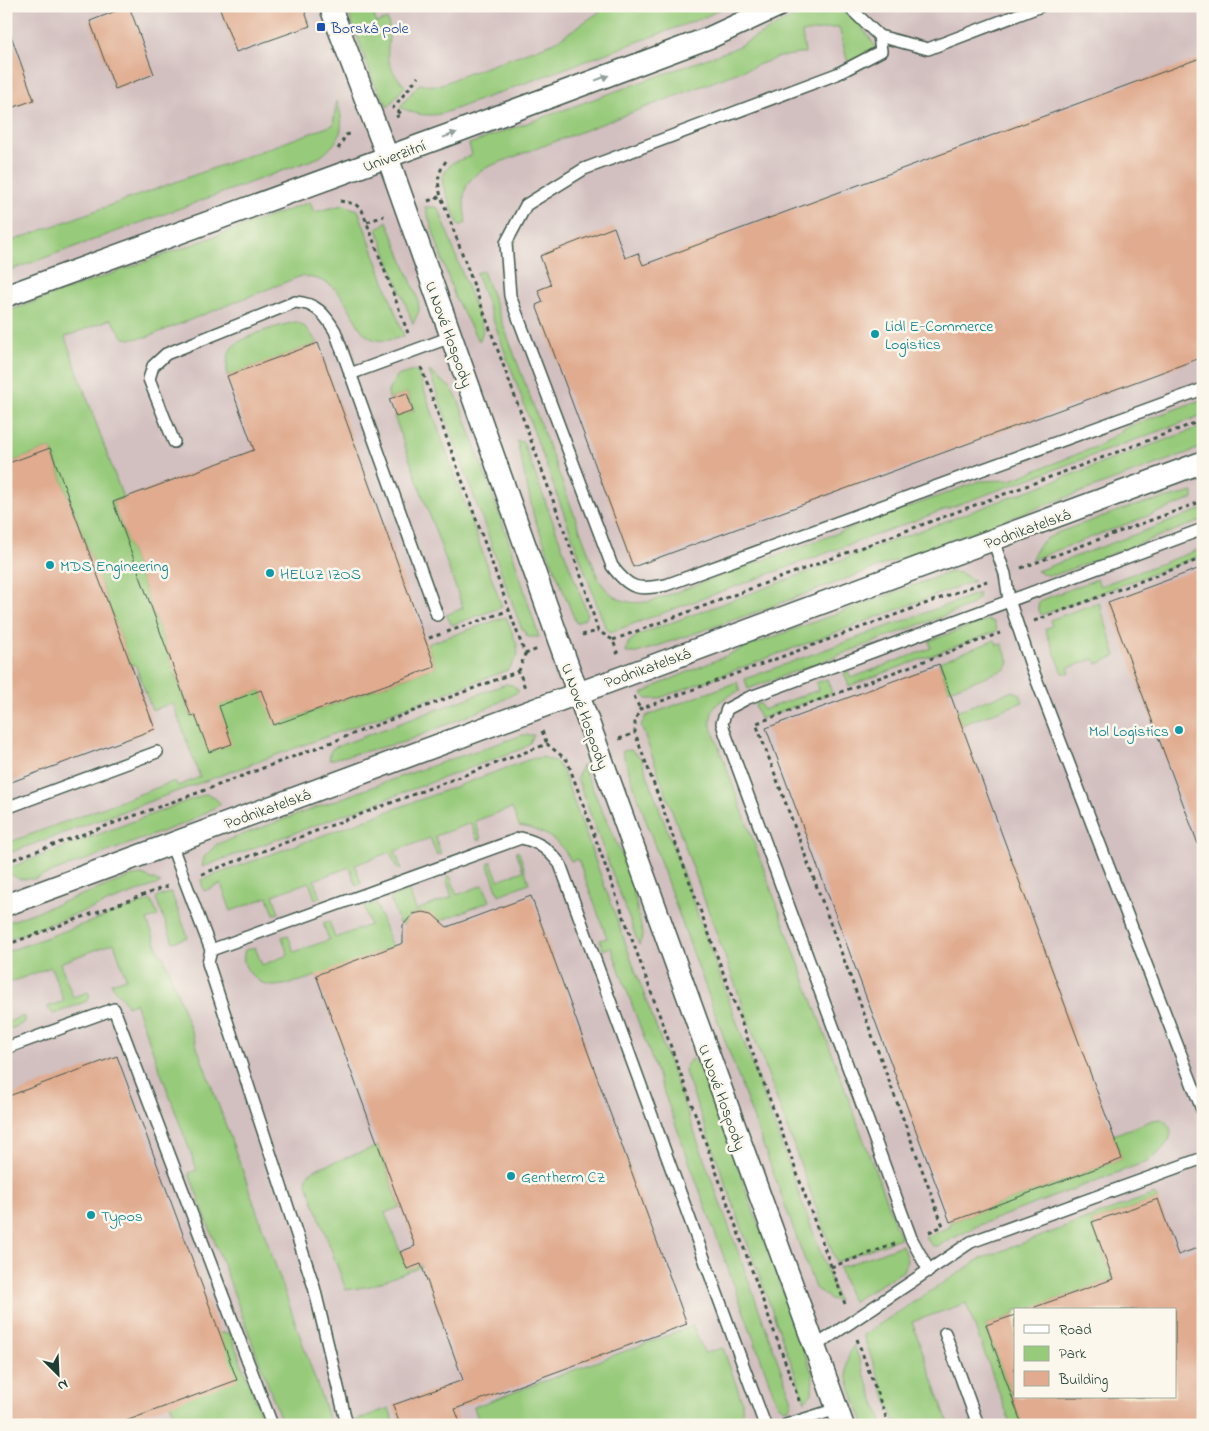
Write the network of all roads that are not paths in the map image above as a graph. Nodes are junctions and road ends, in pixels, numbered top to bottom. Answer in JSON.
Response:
{"nodes":[{"id":1,"x":330,"y":6,"type":"edge"},
{"id":2,"x":778,"y":6,"type":"edge"},
{"id":3,"x":848,"y":6,"type":"edge"},
{"id":4,"x":1041,"y":6,"type":"edge"},
{"id":5,"x":880,"y":36,"type":"junction"},
{"id":6,"x":388,"y":158,"type":"junction"},
{"id":7,"x":6,"y":296,"type":"edge"},
{"id":8,"x":451,"y":337,"type":"junction"},
{"id":9,"x":350,"y":374,"type":"junction"},
{"id":10,"x":1203,"y":389,"type":"edge"},
{"id":11,"x":174,"y":442,"type":"dead end"},
{"id":12,"x":1203,"y":462,"type":"edge"},
{"id":13,"x":1203,"y":530,"type":"edge"},
{"id":14,"x":993,"y":540,"type":"junction"},
{"id":15,"x":1009,"y":600,"type":"junction"},
{"id":16,"x":437,"y":615,"type":"dead end"},
{"id":17,"x":578,"y":693,"type":"junction"},
{"id":18,"x":157,"y":752,"type":"dead end"},
{"id":19,"x":6,"y":808,"type":"edge"},
{"id":20,"x":171,"y":844,"type":"junction"},
{"id":21,"x":6,"y":905,"type":"edge"},
{"id":22,"x":211,"y":950,"type":"junction"},
{"id":23,"x":6,"y":1048,"type":"edge"},
{"id":24,"x":1203,"y":1112,"type":"edge"},
{"id":25,"x":1203,"y":1158,"type":"edge"},
{"id":26,"x":929,"y":1271,"type":"junction"},
{"id":27,"x":945,"y":1333,"type":"dead end"},
{"id":28,"x":814,"y":1347,"type":"junction"},
{"id":29,"x":840,"y":1417,"type":"edge"},
{"id":30,"x":272,"y":1425,"type":"edge"},
{"id":31,"x":347,"y":1425,"type":"edge"},
{"id":32,"x":765,"y":1425,"type":"edge"},
{"id":33,"x":786,"y":1425,"type":"edge"},
{"id":34,"x":978,"y":1425,"type":"edge"}],
"edges":[{"from":1,"to":6,"type":"street","name":"U Nové Hospody"},
{"from":6,"to":2,"type":"street","name":"Univerzitní","one_way":true},
{"from":3,"to":5,"type":"lane"},
{"from":4,"to":5,"type":"lane"},
{"from":5,"to":10,"type":"lane"},
{"from":6,"to":7,"type":"street","name":"Univerzitní"},
{"from":6,"to":8,"type":"street","name":"U Nové Hospody"},
{"from":8,"to":9,"type":"lane"},
{"from":8,"to":17,"type":"street","name":"U Nové Hospody"},
{"from":9,"to":11,"type":"lane"},
{"from":9,"to":16,"type":"lane"},
{"from":12,"to":14,"type":"street","name":"Podnikatelská"},
{"from":13,"to":15,"type":"lane"},
{"from":14,"to":15,"type":"lane"},
{"from":14,"to":17,"type":"street","name":"Podnikatelská"},
{"from":15,"to":24,"type":"lane"},
{"from":15,"to":26,"type":"lane"},
{"from":17,"to":20,"type":"street","name":"Podnikatelská"},
{"from":17,"to":28,"type":"street","name":"U Nové Hospody"},
{"from":18,"to":19,"type":"lane"},
{"from":20,"to":21,"type":"street","name":"Podnikatelská"},
{"from":20,"to":22,"type":"lane"},
{"from":22,"to":31,"type":"lane"},
{"from":22,"to":32,"type":"lane"},
{"from":23,"to":30,"type":"lane"},
{"from":25,"to":26,"type":"lane"},
{"from":26,"to":28,"type":"lane"},
{"from":27,"to":34,"type":"lane"},
{"from":28,"to":29,"type":"street","name":"U Nové Hospody"},
{"from":29,"to":33,"type":"lane"}]}
